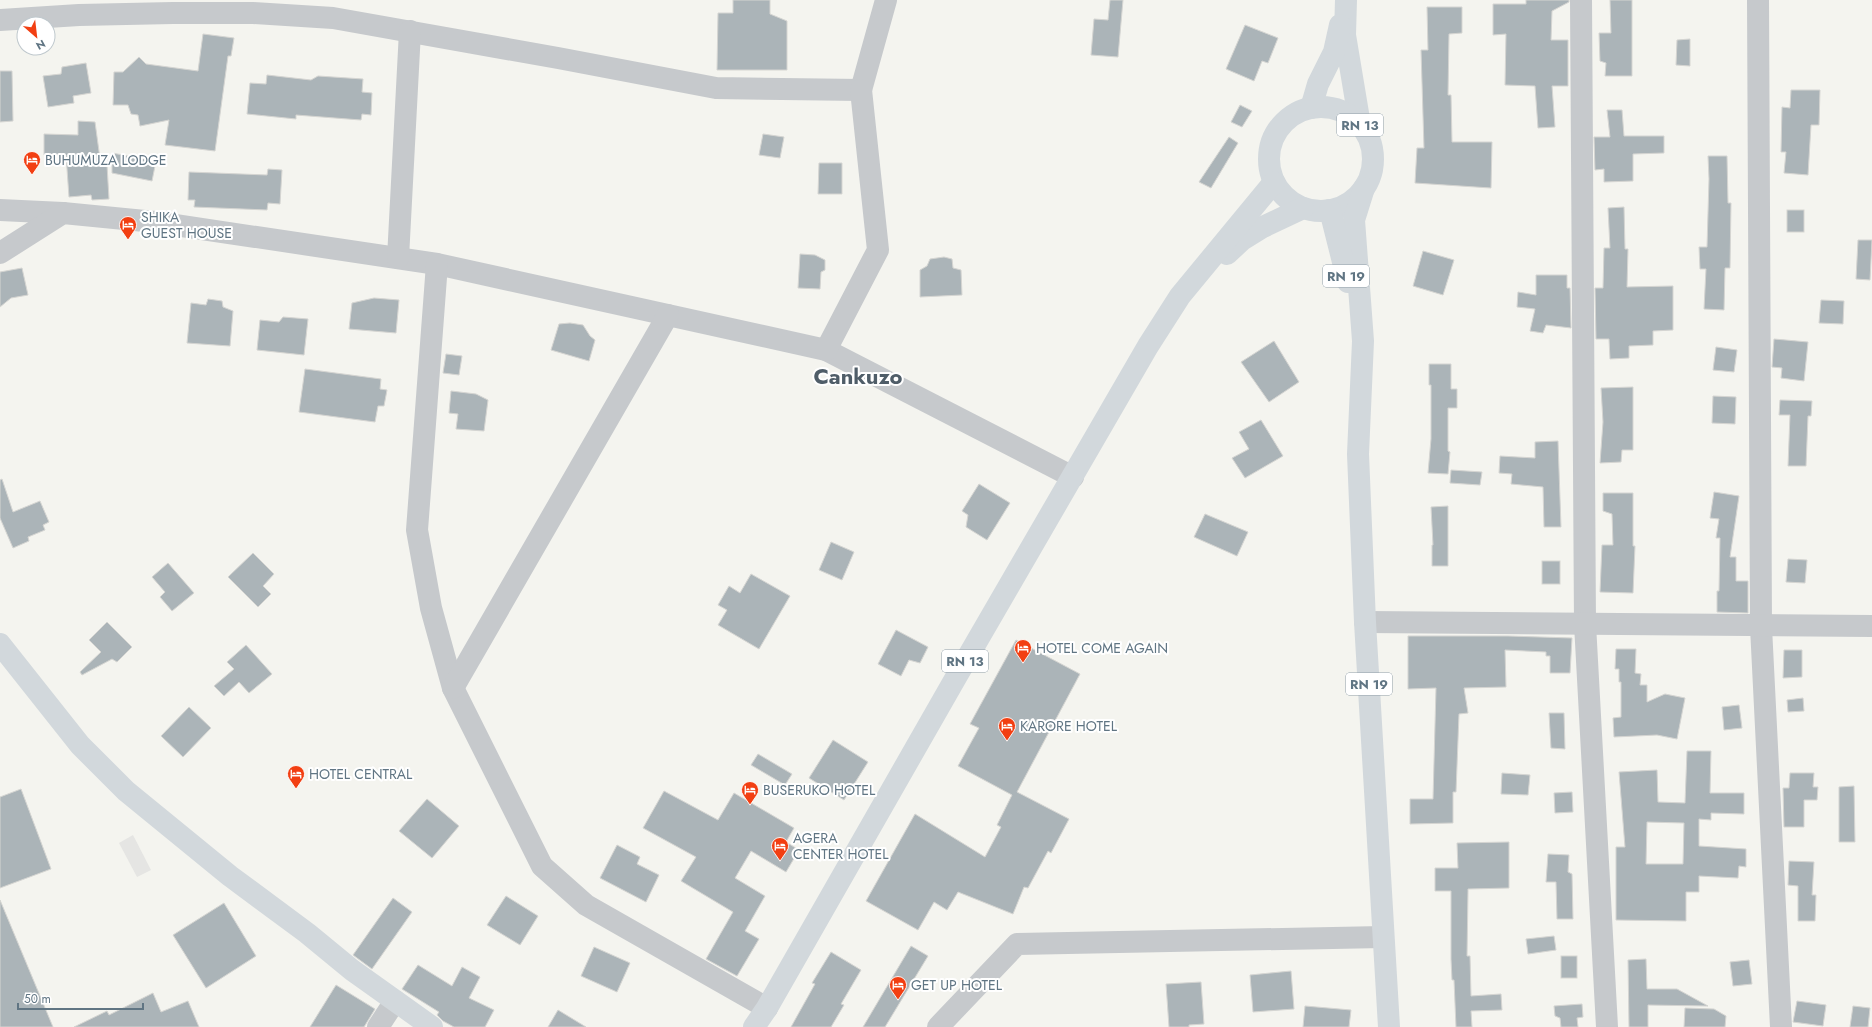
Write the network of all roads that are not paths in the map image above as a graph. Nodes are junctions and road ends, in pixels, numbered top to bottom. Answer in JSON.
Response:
{"nodes":[{"id":1,"x":886,"y":0,"type":"edge"},
{"id":2,"x":1581,"y":0,"type":"edge"},
{"id":3,"x":1758,"y":0,"type":"edge"},
{"id":4,"x":0,"y":20,"type":"edge"},
{"id":5,"x":410,"y":31,"type":"junction"},
{"id":6,"x":861,"y":90,"type":"junction"},
{"id":7,"x":1311,"y":108,"type":"junction"},
{"id":8,"x":1360,"y":125,"type":"junction"},
{"id":9,"x":1274,"y":182,"type":"junction"},
{"id":10,"x":1364,"y":188,"type":"junction"},
{"id":11,"x":1303,"y":208,"type":"junction"},
{"id":12,"x":0,"y":210,"type":"edge"},
{"id":13,"x":1330,"y":210,"type":"junction"},
{"id":14,"x":63,"y":213,"type":"junction"},
{"id":15,"x":0,"y":252,"type":"edge"},
{"id":16,"x":398,"y":258,"type":"junction"},
{"id":17,"x":437,"y":264,"type":"junction"},
{"id":18,"x":1180,"y":296,"type":"junction"},
{"id":19,"x":668,"y":315,"type":"junction"},
{"id":20,"x":1363,"y":341,"type":"junction"},
{"id":21,"x":826,"y":350,"type":"junction"},
{"id":22,"x":1073,"y":477,"type":"junction"},
{"id":23,"x":1365,"y":622,"type":"junction"},
{"id":24,"x":1585,"y":624,"type":"junction"},
{"id":25,"x":1761,"y":626,"type":"junction"},
{"id":26,"x":1872,"y":626,"type":"edge"},
{"id":27,"x":0,"y":644,"type":"edge"},
{"id":28,"x":453,"y":688,"type":"junction"},
{"id":29,"x":1383,"y":937,"type":"junction"},
{"id":30,"x":395,"y":1002,"type":"junction"},
{"id":31,"x":767,"y":1008,"type":"junction"},
{"id":32,"x":378,"y":1027,"type":"edge"},
{"id":33,"x":432,"y":1027,"type":"edge"},
{"id":34,"x":754,"y":1027,"type":"edge"},
{"id":35,"x":938,"y":1027,"type":"edge"},
{"id":36,"x":1389,"y":1027,"type":"edge"},
{"id":37,"x":1607,"y":1027,"type":"edge"},
{"id":38,"x":1781,"y":1027,"type":"edge"}],
"edges":[{"from":1,"to":6,"type":"street"},
{"from":2,"to":24,"type":"street"},
{"from":3,"to":25,"type":"street"},
{"from":4,"to":5,"type":"street"},
{"from":5,"to":6,"type":"street"},
{"from":5,"to":16,"type":"street"},
{"from":6,"to":21,"type":"street"},
{"from":7,"to":8,"type":"main road","number":"RN 13"},
{"from":7,"to":8,"type":"main road","number":"RN 13"},
{"from":7,"to":9,"type":"main road","number":"RN 13"},
{"from":8,"to":10,"type":"main road","number":"RN 13"},
{"from":9,"to":11,"type":"main road","number":"RN 13"},
{"from":9,"to":18,"type":"main road","number":"RN 13"},
{"from":10,"to":13,"type":"main road","number":"RN 13"},
{"from":10,"to":20,"type":"main road","number":"RN 19"},
{"from":11,"to":13,"type":"main road","number":"RN 13"},
{"from":11,"to":18,"type":"main road","number":"RN 13"},
{"from":12,"to":14,"type":"street"},
{"from":13,"to":20,"type":"main road","number":"RN 19"},
{"from":14,"to":15,"type":"street"},
{"from":14,"to":16,"type":"street"},
{"from":16,"to":17,"type":"street"},
{"from":17,"to":19,"type":"street"},
{"from":17,"to":28,"type":"street"},
{"from":18,"to":22,"type":"main road","number":"RN 13"},
{"from":19,"to":21,"type":"street"},
{"from":19,"to":28,"type":"street"},
{"from":20,"to":23,"type":"main road","number":"RN 19"},
{"from":21,"to":22,"type":"street"},
{"from":22,"to":31,"type":"main road","number":"RN 13"},
{"from":23,"to":24,"type":"street"},
{"from":23,"to":29,"type":"main road","number":"RN 19"},
{"from":24,"to":25,"type":"street"},
{"from":24,"to":37,"type":"street"},
{"from":25,"to":26,"type":"street"},
{"from":25,"to":38,"type":"street"},
{"from":27,"to":30,"type":"main road"},
{"from":28,"to":31,"type":"street"},
{"from":29,"to":35,"type":"street"},
{"from":29,"to":36,"type":"main road","number":"RN 19"},
{"from":30,"to":32,"type":"street"},
{"from":30,"to":33,"type":"main road"},
{"from":31,"to":34,"type":"main road","number":"RN 13"}]}
